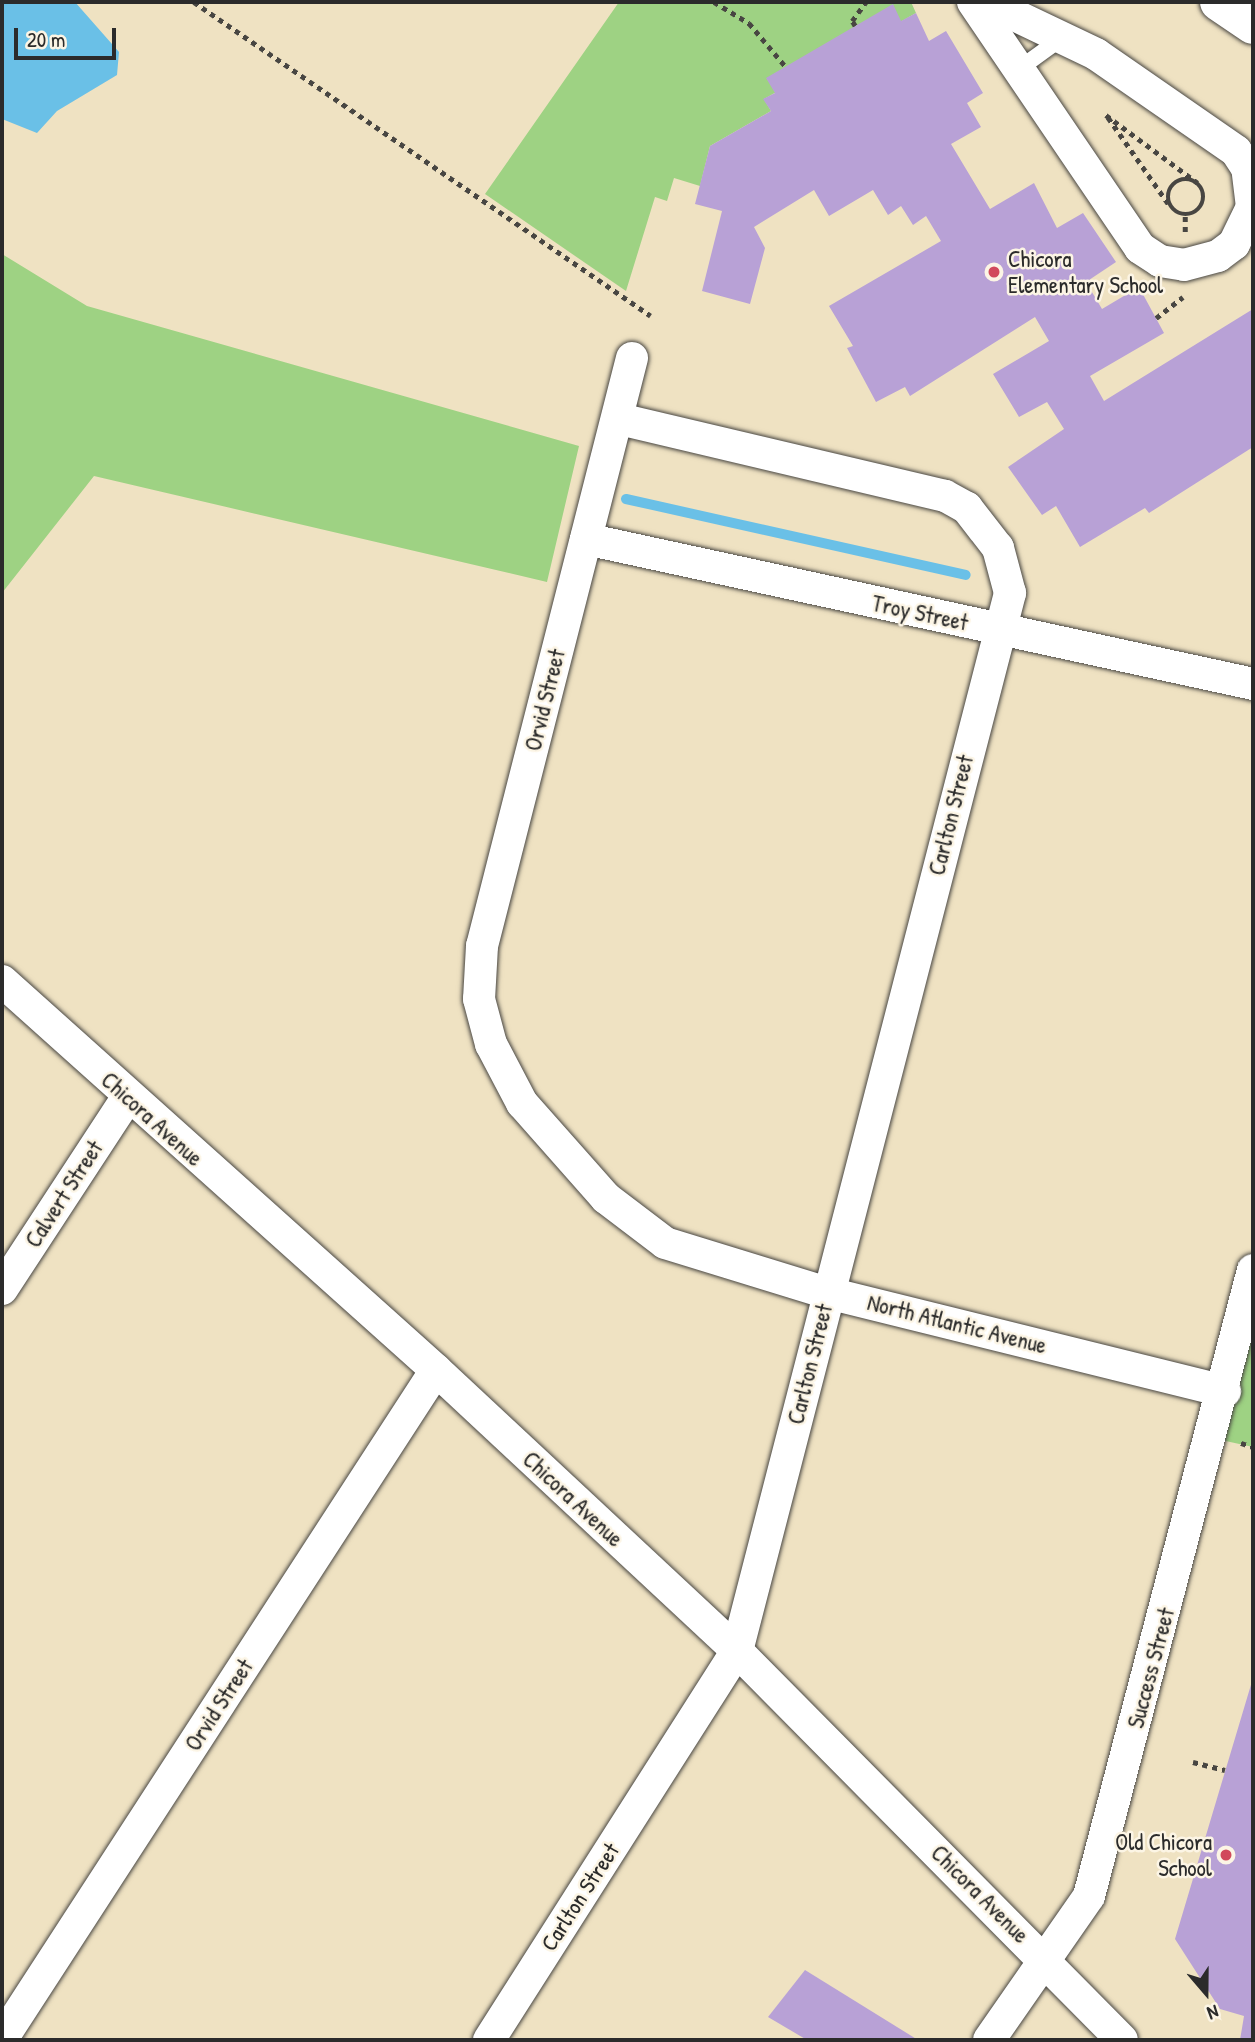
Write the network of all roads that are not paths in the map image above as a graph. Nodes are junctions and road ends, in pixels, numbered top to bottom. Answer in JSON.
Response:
{"nodes":[{"id":1,"x":973,"y":2,"type":"edge"},
{"id":2,"x":988,"y":2,"type":"edge"},
{"id":3,"x":1219,"y":2,"type":"edge"},
{"id":4,"x":1253,"y":25,"type":"edge"},
{"id":5,"x":1063,"y":37,"type":"junction"},
{"id":6,"x":1019,"y":69,"type":"junction"},
{"id":7,"x":632,"y":358,"type":"dead end"},
{"id":8,"x":618,"y":419,"type":"junction"},
{"id":9,"x":586,"y":539,"type":"junction"},
{"id":10,"x":999,"y":630,"type":"junction"},
{"id":11,"x":1253,"y":684,"type":"edge"},
{"id":12,"x":2,"y":981,"type":"edge"},
{"id":13,"x":491,"y":1044,"type":"joint"},
{"id":14,"x":127,"y":1098,"type":"junction"},
{"id":15,"x":1253,"y":1270,"type":"edge"},
{"id":16,"x":2,"y":1290,"type":"edge"},
{"id":17,"x":828,"y":1293,"type":"junction"},
{"id":18,"x":436,"y":1370,"type":"junction"},
{"id":19,"x":1225,"y":1391,"type":"junction"},
{"id":20,"x":737,"y":1651,"type":"junction"},
{"id":21,"x":1044,"y":1957,"type":"junction"},
{"id":22,"x":2,"y":2040,"type":"edge"},
{"id":23,"x":489,"y":2040,"type":"edge"},
{"id":24,"x":989,"y":2040,"type":"edge"},
{"id":25,"x":1122,"y":2040,"type":"edge"}],
"edges":[{"from":1,"to":6,"type":"street"},
{"from":2,"to":5,"type":"street"},
{"from":3,"to":4,"type":"main road"},
{"from":5,"to":6,"type":"lane"},
{"from":5,"to":6,"type":"street"},
{"from":7,"to":8,"type":"street","name":"Orvid Street"},
{"from":8,"to":9,"type":"street","name":"Orvid Street"},
{"from":8,"to":10,"type":"street","name":"Carlton Street"},
{"from":9,"to":10,"type":"street","name":"Troy Street"},
{"from":9,"to":13,"type":"street","name":"Orvid Street"},
{"from":10,"to":11,"type":"street","name":"Troy Street"},
{"from":10,"to":17,"type":"street","name":"Carlton Street"},
{"from":12,"to":14,"type":"street","name":"Chicora Avenue"},
{"from":13,"to":17,"type":"street","name":"North Atlantic Avenue"},
{"from":14,"to":16,"type":"street","name":"Calvert Street"},
{"from":14,"to":18,"type":"street","name":"Chicora Avenue"},
{"from":15,"to":19,"type":"street","name":"Success Street"},
{"from":17,"to":19,"type":"street","name":"North Atlantic Avenue"},
{"from":17,"to":20,"type":"street","name":"Carlton Street"},
{"from":18,"to":20,"type":"street","name":"Chicora Avenue"},
{"from":18,"to":22,"type":"street","name":"Orvid Street"},
{"from":19,"to":21,"type":"street","name":"Success Street"},
{"from":20,"to":21,"type":"street","name":"Chicora Avenue"},
{"from":20,"to":23,"type":"street","name":"Carlton Street"},
{"from":21,"to":24,"type":"street","name":"Success Street"},
{"from":21,"to":25,"type":"street","name":"Chicora Avenue"}]}
